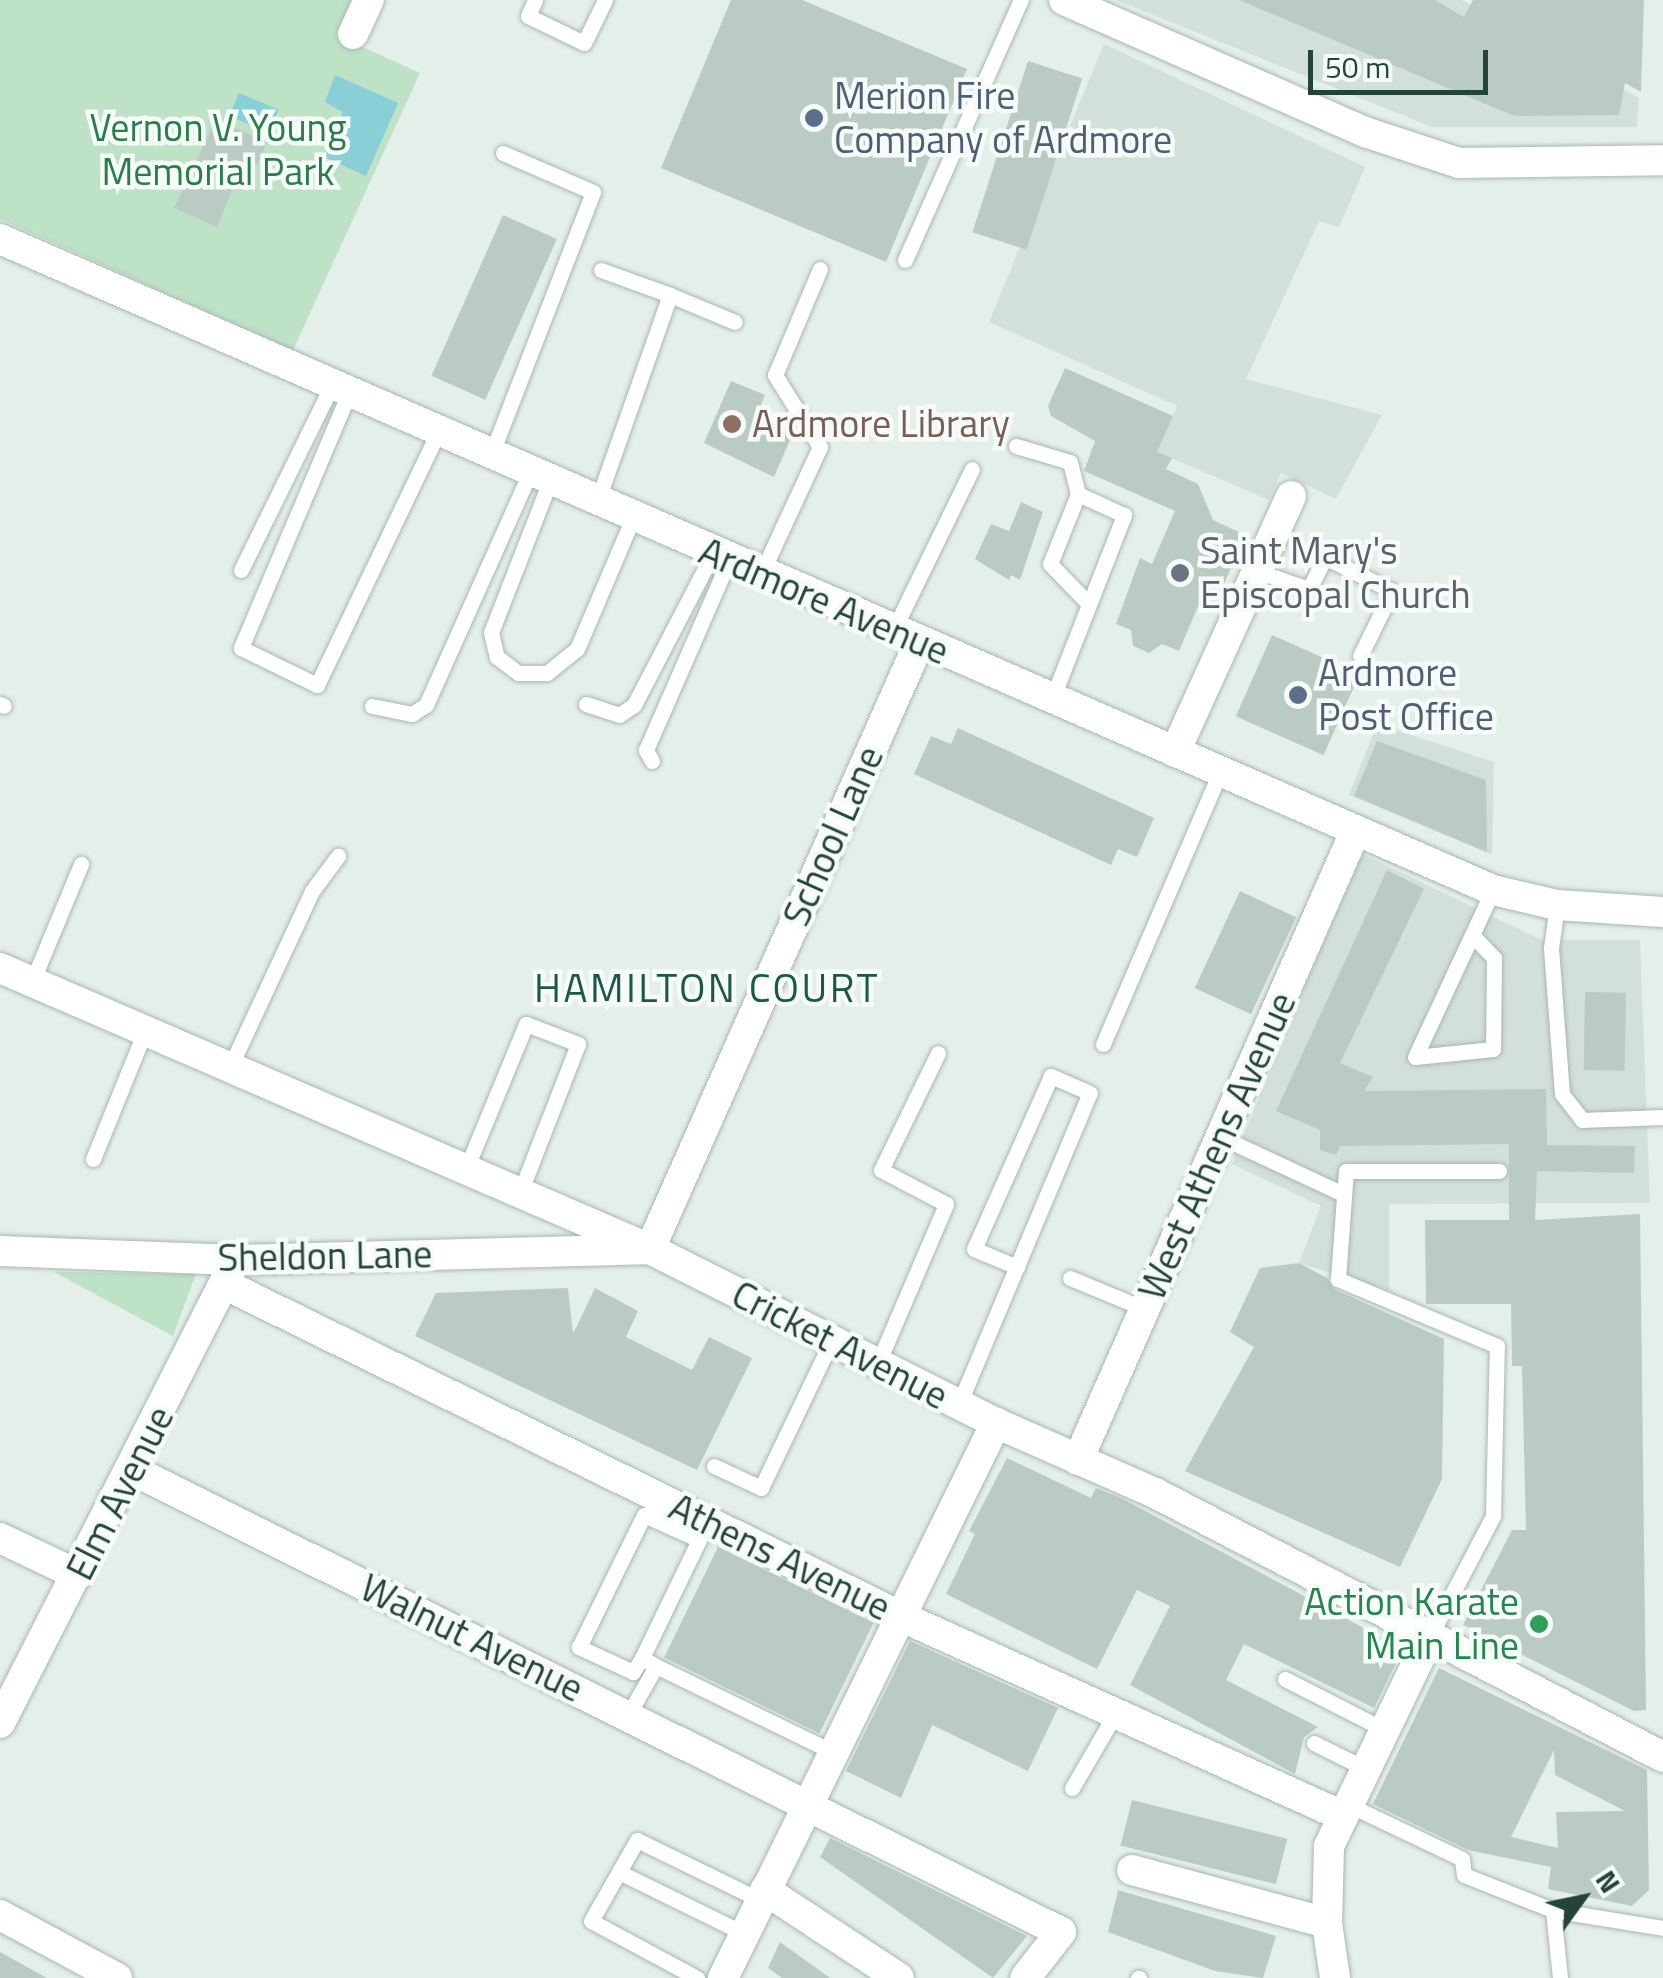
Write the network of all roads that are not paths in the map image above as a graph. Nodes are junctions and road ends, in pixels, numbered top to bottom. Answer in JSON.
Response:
{"nodes":[{"id":1,"x":369,"y":0,"type":"edge"},
{"id":2,"x":536,"y":0,"type":"edge"},
{"id":3,"x":605,"y":0,"type":"edge"},
{"id":4,"x":1021,"y":0,"type":"edge"},
{"id":5,"x":1064,"y":0,"type":"edge"},
{"id":6,"x":353,"y":34,"type":"dead end"},
{"id":7,"x":503,"y":153,"type":"dead end"},
{"id":8,"x":1663,"y":160,"type":"edge"},
{"id":9,"x":0,"y":239,"type":"edge"},
{"id":10,"x":904,"y":260,"type":"dead end"},
{"id":11,"x":820,"y":269,"type":"dead end"},
{"id":12,"x":601,"y":270,"type":"dead end"},
{"id":13,"x":670,"y":294,"type":"junction"},
{"id":14,"x":735,"y":322,"type":"dead end"},
{"id":15,"x":340,"y":389,"type":"junction"},
{"id":16,"x":438,"y":432,"type":"junction"},
{"id":17,"x":1016,"y":446,"type":"dead end"},
{"id":18,"x":491,"y":455,"type":"junction"},
{"id":19,"x":972,"y":469,"type":"dead end"},
{"id":20,"x":540,"y":477,"type":"junction"},
{"id":21,"x":1078,"y":494,"type":"junction"},
{"id":22,"x":1291,"y":496,"type":"dead end"},
{"id":23,"x":597,"y":502,"type":"junction"},
{"id":24,"x":633,"y":518,"type":"junction"},
{"id":25,"x":721,"y":556,"type":"junction"},
{"id":26,"x":241,"y":570,"type":"dead end"},
{"id":27,"x":1257,"y":571,"type":"junction"},
{"id":28,"x":761,"y":574,"type":"junction"},
{"id":29,"x":1088,"y":603,"type":"junction"},
{"id":30,"x":906,"y":637,"type":"junction"},
{"id":31,"x":1360,"y":656,"type":"dead end"},
{"id":32,"x":1052,"y":698,"type":"junction"},
{"id":33,"x":586,"y":704,"type":"dead end"},
{"id":34,"x":372,"y":706,"type":"dead end"},
{"id":35,"x":1175,"y":752,"type":"junction"},
{"id":36,"x":652,"y":761,"type":"dead end"},
{"id":37,"x":1220,"y":772,"type":"junction"},
{"id":38,"x":1355,"y":832,"type":"junction"},
{"id":39,"x":338,"y":856,"type":"dead end"},
{"id":40,"x":81,"y":864,"type":"dead end"},
{"id":41,"x":1493,"y":890,"type":"junction"},
{"id":42,"x":1557,"y":905,"type":"junction"},
{"id":43,"x":1663,"y":912,"type":"edge"},
{"id":44,"x":1472,"y":934,"type":"junction"},
{"id":45,"x":0,"y":968,"type":"edge"},
{"id":46,"x":32,"y":982,"type":"junction"},
{"id":47,"x":145,"y":1030,"type":"junction"},
{"id":48,"x":1103,"y":1044,"type":"dead end"},
{"id":49,"x":938,"y":1054,"type":"dead end"},
{"id":50,"x":230,"y":1067,"type":"junction"},
{"id":51,"x":1663,"y":1117,"type":"edge"},
{"id":52,"x":1221,"y":1137,"type":"junction"},
{"id":53,"x":93,"y":1160,"type":"dead end"},
{"id":54,"x":466,"y":1170,"type":"junction"},
{"id":55,"x":1499,"y":1172,"type":"dead end"},
{"id":56,"x":520,"y":1193,"type":"junction"},
{"id":57,"x":1342,"y":1194,"type":"junction"},
{"id":58,"x":650,"y":1249,"type":"junction"},
{"id":59,"x":0,"y":1250,"type":"edge"},
{"id":60,"x":1017,"y":1267,"type":"junction"},
{"id":61,"x":230,"y":1272,"type":"junction"},
{"id":62,"x":1070,"y":1278,"type":"dead end"},
{"id":63,"x":1145,"y":1309,"type":"junction"},
{"id":64,"x":832,"y":1340,"type":"junction"},
{"id":65,"x":878,"y":1364,"type":"junction"},
{"id":66,"x":960,"y":1404,"type":"junction"},
{"id":67,"x":996,"y":1423,"type":"junction"},
{"id":68,"x":1078,"y":1460,"type":"junction"},
{"id":69,"x":714,"y":1466,"type":"dead end"},
{"id":70,"x":134,"y":1470,"type":"junction"},
{"id":71,"x":0,"y":1538,"type":"edge"},
{"id":72,"x":78,"y":1575,"type":"junction"},
{"id":73,"x":902,"y":1617,"type":"junction"},
{"id":74,"x":1430,"y":1636,"type":"junction"},
{"id":75,"x":649,"y":1662,"type":"junction"},
{"id":76,"x":1284,"y":1679,"type":"dead end"},
{"id":77,"x":1116,"y":1714,"type":"junction"},
{"id":78,"x":628,"y":1715,"type":"junction"},
{"id":79,"x":0,"y":1723,"type":"edge"},
{"id":80,"x":1384,"y":1730,"type":"junction"},
{"id":81,"x":1314,"y":1743,"type":"dead end"},
{"id":82,"x":836,"y":1754,"type":"junction"},
{"id":83,"x":1663,"y":1757,"type":"edge"},
{"id":84,"x":1364,"y":1768,"type":"junction"},
{"id":85,"x":1072,"y":1788,"type":"dead end"},
{"id":86,"x":810,"y":1805,"type":"junction"},
{"id":87,"x":1346,"y":1811,"type":"junction"},
{"id":88,"x":1132,"y":1870,"type":"dead end"},
{"id":89,"x":619,"y":1872,"type":"junction"},
{"id":90,"x":763,"y":1895,"type":"junction"},
{"id":91,"x":1553,"y":1910,"type":"junction"},
{"id":92,"x":0,"y":1915,"type":"edge"},
{"id":93,"x":1327,"y":1924,"type":"junction"},
{"id":94,"x":1663,"y":1928,"type":"edge"},
{"id":95,"x":744,"y":1934,"type":"junction"},
{"id":96,"x":73,"y":1969,"type":"edge"},
{"id":97,"x":1329,"y":1972,"type":"edge"},
{"id":98,"x":117,"y":1978,"type":"edge"},
{"id":99,"x":697,"y":1978,"type":"edge"},
{"id":100,"x":723,"y":1978,"type":"edge"},
{"id":101,"x":899,"y":1978,"type":"edge"},
{"id":102,"x":1025,"y":1978,"type":"edge"},
{"id":103,"x":1560,"y":1978,"type":"edge"}],
"edges":[{"from":1,"to":6,"type":"street"},
{"from":2,"to":3,"type":"lane"},
{"from":4,"to":10,"type":"lane"},
{"from":5,"to":8,"type":"street"},
{"from":7,"to":18,"type":"lane"},
{"from":9,"to":15,"type":"street","name":"Ardmore Avenue"},
{"from":11,"to":28,"type":"lane"},
{"from":12,"to":13,"type":"lane"},
{"from":13,"to":14,"type":"lane"},
{"from":13,"to":23,"type":"lane"},
{"from":15,"to":16,"type":"street","name":"Ardmore Avenue"},
{"from":15,"to":16,"type":"lane"},
{"from":15,"to":26,"type":"lane"},
{"from":16,"to":18,"type":"street","name":"Ardmore Avenue"},
{"from":17,"to":21,"type":"lane"},
{"from":18,"to":20,"type":"street","name":"Ardmore Avenue"},
{"from":19,"to":30,"type":"lane"},
{"from":20,"to":23,"type":"street","name":"Ardmore Avenue"},
{"from":20,"to":24,"type":"lane"},
{"from":20,"to":34,"type":"lane"},
{"from":21,"to":29,"type":"lane"},
{"from":21,"to":29,"type":"lane"},
{"from":22,"to":27,"type":"street"},
{"from":23,"to":24,"type":"street","name":"Ardmore Avenue"},
{"from":24,"to":25,"type":"street","name":"Ardmore Avenue"},
{"from":25,"to":28,"type":"street","name":"Ardmore Avenue"},
{"from":25,"to":33,"type":"lane"},
{"from":25,"to":36,"type":"lane"},
{"from":27,"to":31,"type":"lane"},
{"from":27,"to":35,"type":"street"},
{"from":28,"to":30,"type":"street","name":"Ardmore Avenue"},
{"from":29,"to":32,"type":"lane"},
{"from":30,"to":32,"type":"street","name":"Ardmore Avenue"},
{"from":30,"to":58,"type":"street","name":"School Lane"},
{"from":32,"to":35,"type":"street","name":"Ardmore Avenue"},
{"from":35,"to":37,"type":"street","name":"Ardmore Avenue"},
{"from":37,"to":38,"type":"street","name":"Ardmore Avenue"},
{"from":37,"to":48,"type":"lane"},
{"from":38,"to":41,"type":"street","name":"Ardmore Avenue"},
{"from":38,"to":52,"type":"street","name":"West Athens Avenue"},
{"from":39,"to":50,"type":"lane"},
{"from":40,"to":46,"type":"lane"},
{"from":41,"to":42,"type":"street","name":"Ardmore Avenue"},
{"from":41,"to":44,"type":"lane"},
{"from":42,"to":43,"type":"street","name":"Ardmore Avenue"},
{"from":42,"to":51,"type":"lane"},
{"from":44,"to":44,"type":"lane"},
{"from":45,"to":46,"type":"street","name":"Cricket Avenue"},
{"from":46,"to":47,"type":"street","name":"Cricket Avenue"},
{"from":47,"to":50,"type":"street","name":"Cricket Avenue"},
{"from":47,"to":53,"type":"lane"},
{"from":49,"to":65,"type":"lane"},
{"from":50,"to":54,"type":"street","name":"Cricket Avenue"},
{"from":52,"to":57,"type":"lane"},
{"from":52,"to":63,"type":"street","name":"West Athens Avenue"},
{"from":54,"to":56,"type":"street","name":"Cricket Avenue"},
{"from":54,"to":56,"type":"lane"},
{"from":55,"to":57,"type":"lane"},
{"from":56,"to":58,"type":"street","name":"Cricket Avenue"},
{"from":57,"to":74,"type":"lane"},
{"from":58,"to":61,"type":"street","name":"Sheldon Lane"},
{"from":58,"to":64,"type":"street","name":"Cricket Avenue"},
{"from":59,"to":61,"type":"street","name":"Sheldon Lane"},
{"from":60,"to":60,"type":"lane"},
{"from":60,"to":66,"type":"lane"},
{"from":61,"to":70,"type":"street","name":"Elm Avenue"},
{"from":61,"to":73,"type":"street","name":"Athens Avenue"},
{"from":62,"to":63,"type":"lane"},
{"from":63,"to":68,"type":"street","name":"West Athens Avenue"},
{"from":64,"to":65,"type":"street","name":"Cricket Avenue"},
{"from":64,"to":69,"type":"lane"},
{"from":65,"to":66,"type":"street","name":"Cricket Avenue"},
{"from":66,"to":67,"type":"street","name":"Cricket Avenue"},
{"from":67,"to":68,"type":"street","name":"Cricket Avenue"},
{"from":67,"to":73,"type":"street"},
{"from":68,"to":74,"type":"street","name":"Cricket Avenue"},
{"from":70,"to":72,"type":"street","name":"Elm Avenue"},
{"from":70,"to":78,"type":"street","name":"Walnut Avenue"},
{"from":71,"to":72,"type":"street"},
{"from":72,"to":79,"type":"street","name":"Elm Avenue"},
{"from":73,"to":77,"type":"street","name":"Athens Avenue"},
{"from":73,"to":82,"type":"street"},
{"from":74,"to":80,"type":"street"},
{"from":74,"to":83,"type":"street","name":"Cricket Avenue"},
{"from":75,"to":75,"type":"lane"},
{"from":75,"to":78,"type":"lane"},
{"from":75,"to":82,"type":"lane"},
{"from":76,"to":80,"type":"lane"},
{"from":77,"to":85,"type":"lane"},
{"from":77,"to":87,"type":"street","name":"Athens Avenue"},
{"from":78,"to":86,"type":"street","name":"Walnut Avenue"},
{"from":80,"to":84,"type":"street"},
{"from":81,"to":84,"type":"lane"},
{"from":82,"to":86,"type":"street"},
{"from":84,"to":87,"type":"street"},
{"from":86,"to":90,"type":"street"},
{"from":86,"to":102,"type":"street","name":"Walnut Avenue"},
{"from":87,"to":91,"type":"lane"},
{"from":87,"to":93,"type":"street"},
{"from":88,"to":93,"type":"street"},
{"from":89,"to":90,"type":"lane"},
{"from":89,"to":95,"type":"lane"},
{"from":89,"to":99,"type":"lane"},
{"from":90,"to":95,"type":"street"},
{"from":90,"to":101,"type":"street"},
{"from":91,"to":94,"type":"lane"},
{"from":91,"to":103,"type":"lane"},
{"from":92,"to":96,"type":"street"},
{"from":93,"to":97,"type":"street"},
{"from":95,"to":100,"type":"street"},
{"from":96,"to":98,"type":"street"}]}
